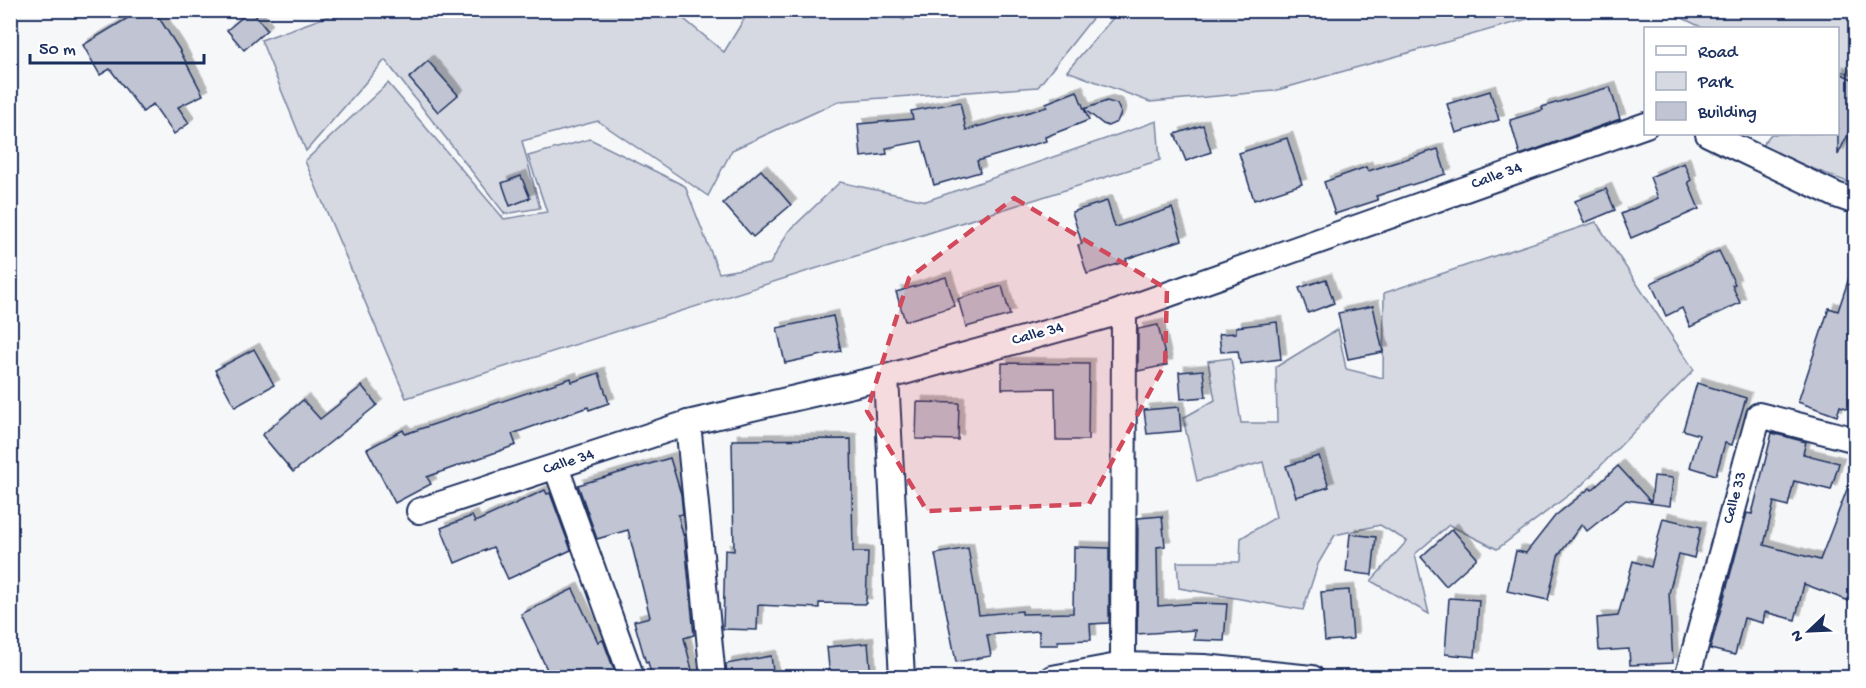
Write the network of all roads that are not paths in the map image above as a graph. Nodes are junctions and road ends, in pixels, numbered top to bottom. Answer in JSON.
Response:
{"nodes":[{"id":1,"x":1644,"y":126,"type":"edge"},
{"id":2,"x":1710,"y":135,"type":"edge"},
{"id":3,"x":1856,"y":202,"type":"edge"},
{"id":4,"x":1124,"y":310,"type":"junction"},
{"id":5,"x":886,"y":377,"type":"junction"},
{"id":6,"x":688,"y":423,"type":"junction"},
{"id":7,"x":1856,"y":440,"type":"edge"},
{"id":8,"x":556,"y":467,"type":"junction"},
{"id":9,"x":419,"y":511,"type":"dead end"},
{"id":10,"x":1122,"y":665,"type":"junction"},
{"id":11,"x":632,"y":678,"type":"edge"},
{"id":12,"x":712,"y":678,"type":"edge"},
{"id":13,"x":902,"y":678,"type":"edge"},
{"id":14,"x":1052,"y":678,"type":"edge"},
{"id":15,"x":1312,"y":678,"type":"edge"},
{"id":16,"x":1687,"y":678,"type":"edge"}],
"edges":[{"from":1,"to":4,"type":"street","name":"Calle 34"},
{"from":2,"to":3,"type":"street"},
{"from":4,"to":5,"type":"street","name":"Calle 34"},
{"from":4,"to":10,"type":"street"},
{"from":5,"to":6,"type":"street","name":"Calle 34"},
{"from":5,"to":13,"type":"street"},
{"from":6,"to":8,"type":"street","name":"Calle 34"},
{"from":6,"to":12,"type":"street"},
{"from":7,"to":16,"type":"street","name":"Calle 33"},
{"from":8,"to":9,"type":"street","name":"Calle 34"},
{"from":8,"to":11,"type":"street"},
{"from":10,"to":14,"type":"street"},
{"from":10,"to":15,"type":"street"}]}
